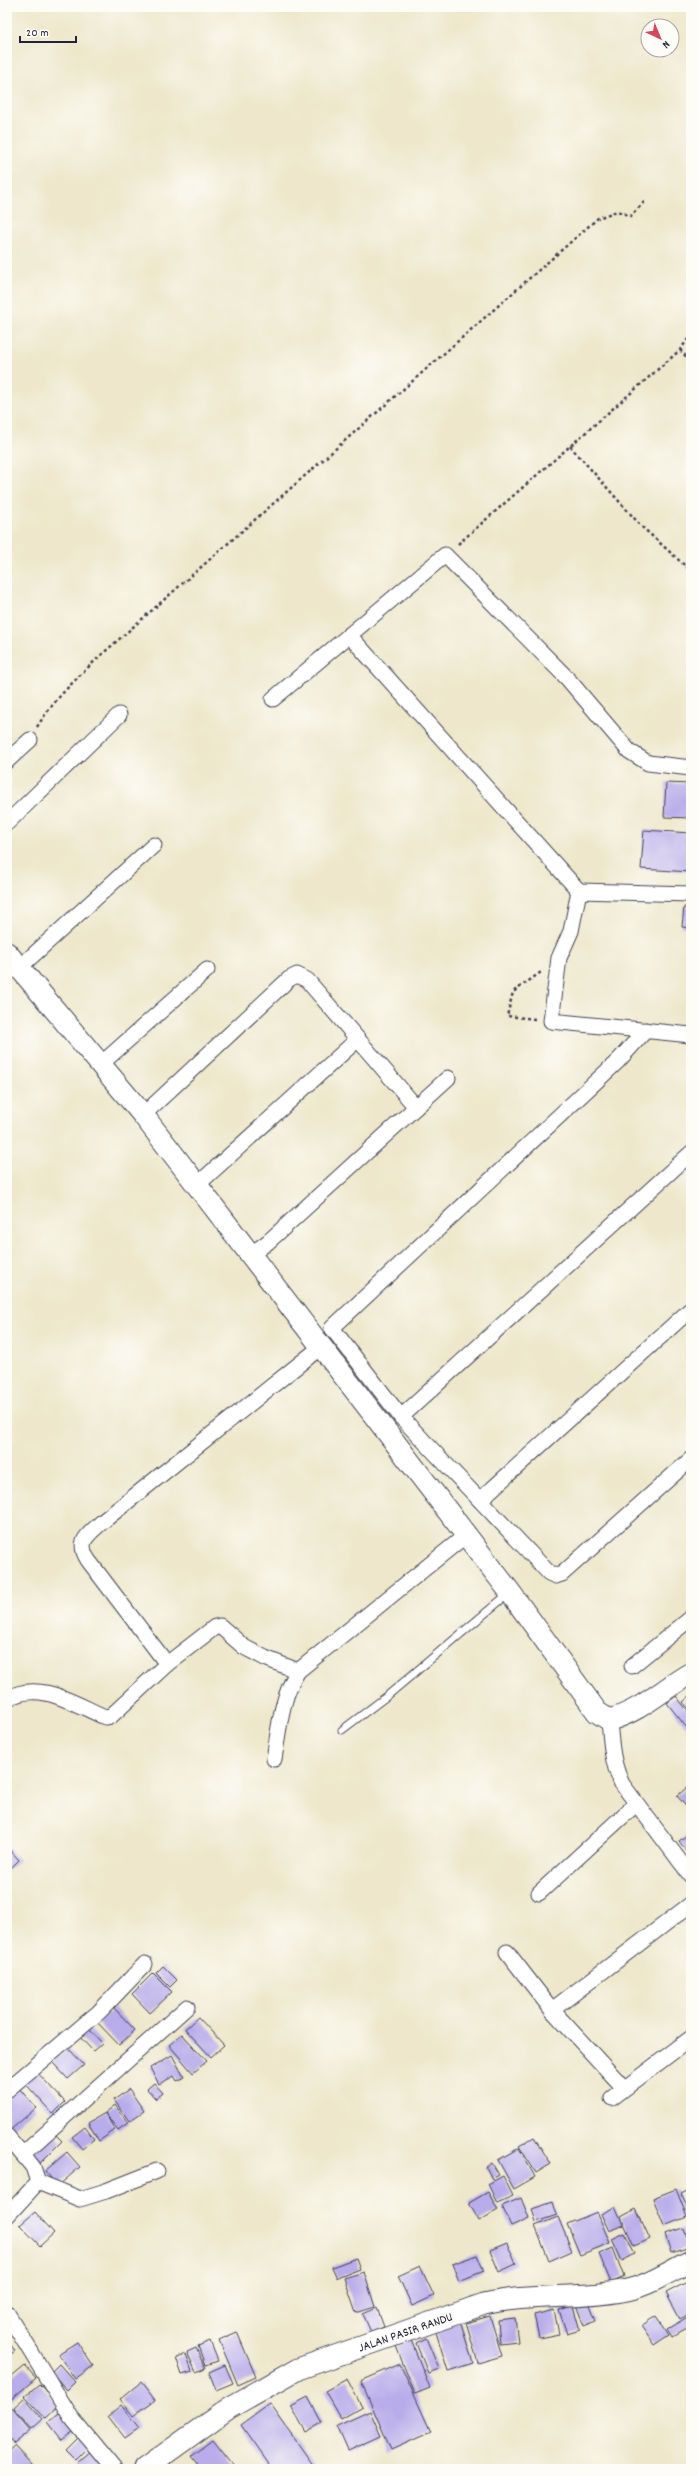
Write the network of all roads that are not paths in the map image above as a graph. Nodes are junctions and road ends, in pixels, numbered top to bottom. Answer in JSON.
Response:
{"nodes":[{"id":1,"x":349,"y":635,"type":"junction"},
{"id":2,"x":273,"y":699,"type":"dead end"},
{"id":3,"x":119,"y":715,"type":"dead end"},
{"id":4,"x":30,"y":740,"type":"road end"},
{"id":5,"x":7,"y":761,"type":"edge"},
{"id":6,"x":691,"y":768,"type":"edge"},
{"id":7,"x":7,"y":823,"type":"edge"},
{"id":8,"x":154,"y":845,"type":"dead end"},
{"id":9,"x":580,"y":891,"type":"junction"},
{"id":10,"x":691,"y":894,"type":"edge"},
{"id":11,"x":13,"y":961,"type":"edge"},
{"id":12,"x":207,"y":970,"type":"dead end"},
{"id":13,"x":646,"y":1030,"type":"junction"},
{"id":14,"x":691,"y":1035,"type":"edge"},
{"id":15,"x":358,"y":1039,"type":"junction"},
{"id":16,"x":101,"y":1064,"type":"junction"},
{"id":17,"x":448,"y":1078,"type":"dead end"},
{"id":18,"x":416,"y":1107,"type":"junction"},
{"id":19,"x":143,"y":1115,"type":"junction"},
{"id":20,"x":691,"y":1153,"type":"edge"},
{"id":21,"x":196,"y":1186,"type":"junction"},
{"id":22,"x":250,"y":1255,"type":"junction"},
{"id":23,"x":691,"y":1309,"type":"edge"},
{"id":24,"x":322,"y":1346,"type":"junction"},
{"id":25,"x":402,"y":1417,"type":"junction"},
{"id":26,"x":691,"y":1459,"type":"edge"},
{"id":27,"x":480,"y":1500,"type":"junction"},
{"id":28,"x":465,"y":1536,"type":"junction"},
{"id":29,"x":510,"y":1592,"type":"junction"},
{"id":30,"x":689,"y":1624,"type":"edge"},
{"id":31,"x":167,"y":1664,"type":"junction"},
{"id":32,"x":632,"y":1666,"type":"dead end"},
{"id":33,"x":298,"y":1671,"type":"junction"},
{"id":34,"x":691,"y":1673,"type":"edge"},
{"id":35,"x":7,"y":1698,"type":"edge"},
{"id":36,"x":609,"y":1720,"type":"junction"},
{"id":37,"x":342,"y":1730,"type":"dead end"},
{"id":38,"x":274,"y":1759,"type":"dead end"},
{"id":39,"x":636,"y":1804,"type":"junction"},
{"id":40,"x":691,"y":1876,"type":"edge"},
{"id":41,"x":538,"y":1893,"type":"dead end"},
{"id":42,"x":691,"y":1904,"type":"edge"},
{"id":43,"x":507,"y":1952,"type":"dead end"},
{"id":44,"x":145,"y":1964,"type":"dead end"},
{"id":45,"x":187,"y":2007,"type":"dead end"},
{"id":46,"x":552,"y":2010,"type":"junction"},
{"id":47,"x":691,"y":2038,"type":"edge"},
{"id":48,"x":7,"y":2090,"type":"edge"},
{"id":49,"x":7,"y":2136,"type":"edge"},
{"id":50,"x":23,"y":2154,"type":"junction"},
{"id":51,"x":157,"y":2171,"type":"dead end"},
{"id":52,"x":38,"y":2182,"type":"junction"},
{"id":53,"x":7,"y":2216,"type":"edge"},
{"id":54,"x":691,"y":2261,"type":"edge"},
{"id":55,"x":7,"y":2313,"type":"edge"},
{"id":56,"x":114,"y":2469,"type":"edge"},
{"id":57,"x":144,"y":2469,"type":"edge"}],
"edges":[{"from":1,"to":2,"type":"street"},
{"from":1,"to":6,"type":"street"},
{"from":1,"to":9,"type":"street"},
{"from":3,"to":7,"type":"street"},
{"from":4,"to":5,"type":"street"},
{"from":8,"to":11,"type":"street"},
{"from":9,"to":10,"type":"street"},
{"from":9,"to":13,"type":"street"},
{"from":11,"to":16,"type":"street"},
{"from":12,"to":16,"type":"street"},
{"from":13,"to":14,"type":"street"},
{"from":13,"to":25,"type":"street"},
{"from":15,"to":18,"type":"street"},
{"from":15,"to":19,"type":"street"},
{"from":15,"to":21,"type":"street"},
{"from":16,"to":19,"type":"street"},
{"from":17,"to":18,"type":"street"},
{"from":18,"to":22,"type":"street"},
{"from":19,"to":21,"type":"street"},
{"from":20,"to":25,"type":"street"},
{"from":21,"to":22,"type":"street"},
{"from":22,"to":24,"type":"street"},
{"from":23,"to":27,"type":"street"},
{"from":24,"to":28,"type":"street"},
{"from":24,"to":31,"type":"street"},
{"from":25,"to":27,"type":"street"},
{"from":26,"to":27,"type":"street"},
{"from":28,"to":29,"type":"street"},
{"from":28,"to":33,"type":"street"},
{"from":29,"to":36,"type":"street"},
{"from":29,"to":37,"type":"lane"},
{"from":30,"to":32,"type":"street"},
{"from":31,"to":33,"type":"street"},
{"from":31,"to":35,"type":"street"},
{"from":33,"to":38,"type":"street"},
{"from":34,"to":36,"type":"street"},
{"from":36,"to":39,"type":"street"},
{"from":39,"to":40,"type":"street"},
{"from":39,"to":41,"type":"street"},
{"from":42,"to":46,"type":"street"},
{"from":43,"to":46,"type":"street"},
{"from":44,"to":48,"type":"street"},
{"from":45,"to":50,"type":"street"},
{"from":46,"to":47,"type":"street"},
{"from":49,"to":50,"type":"street"},
{"from":50,"to":52,"type":"street"},
{"from":51,"to":52,"type":"street"},
{"from":52,"to":53,"type":"street"},
{"from":54,"to":57,"type":"street","name":"JALAN PASIR RANDU"},
{"from":55,"to":56,"type":"street"}]}
